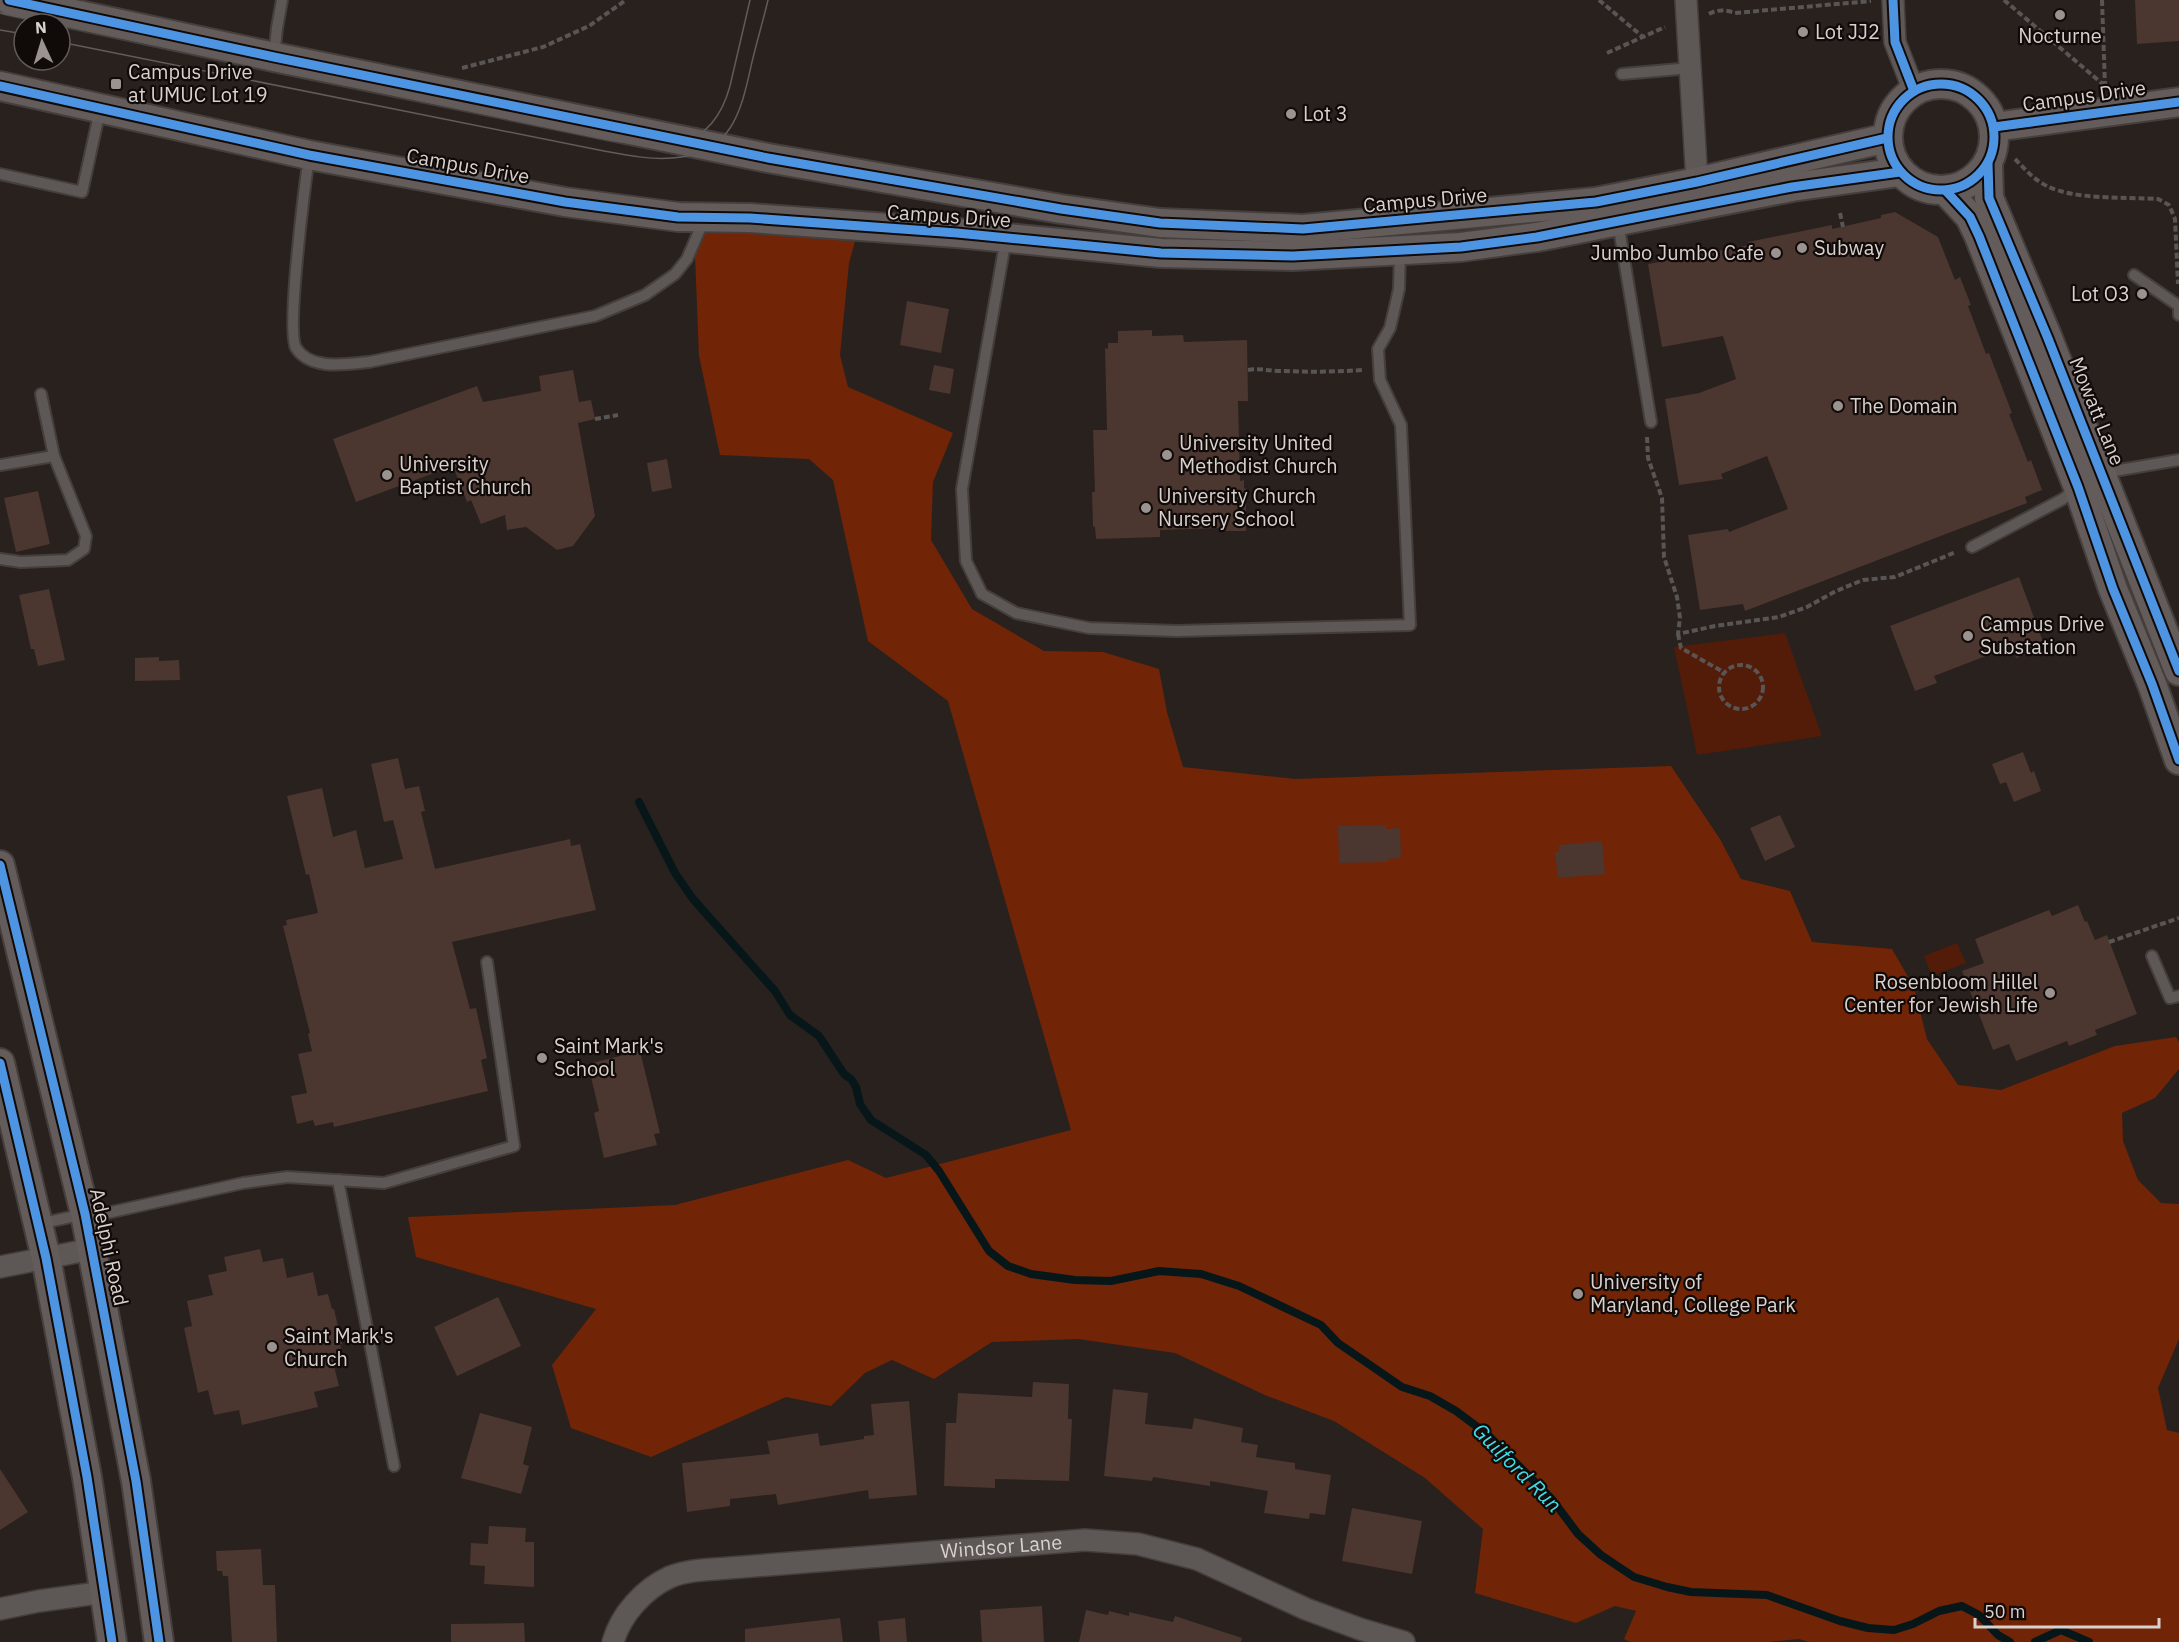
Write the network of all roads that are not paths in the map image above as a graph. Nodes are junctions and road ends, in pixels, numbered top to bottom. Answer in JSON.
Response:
{"nodes":[{"id":1,"x":282,"y":0,"type":"edge"},
{"id":2,"x":1884,"y":1,"type":"edge"},
{"id":3,"x":26,"y":2,"type":"edge"},
{"id":4,"x":1687,"y":10,"type":"edge"},
{"id":5,"x":274,"y":57,"type":"junction"},
{"id":6,"x":1692,"y":68,"type":"junction"},
{"id":7,"x":1622,"y":74,"type":"dead end"},
{"id":8,"x":0,"y":86,"type":"edge"},
{"id":9,"x":1914,"y":91,"type":"junction"},
{"id":10,"x":2179,"y":102,"type":"edge"},
{"id":11,"x":100,"y":110,"type":"junction"},
{"id":12,"x":1994,"y":127,"type":"junction"},
{"id":13,"x":1887,"y":138,"type":"junction"},
{"id":14,"x":309,"y":155,"type":"junction"},
{"id":15,"x":1999,"y":159,"type":"junction"},
{"id":16,"x":1900,"y":172,"type":"junction"},
{"id":17,"x":0,"y":174,"type":"edge"},
{"id":18,"x":1697,"y":182,"type":"junction"},
{"id":19,"x":1946,"y":191,"type":"junction"},
{"id":20,"x":705,"y":217,"type":"junction"},
{"id":21,"x":1618,"y":221,"type":"junction"},
{"id":22,"x":1399,"y":236,"type":"junction"},
{"id":23,"x":1006,"y":237,"type":"junction"},
{"id":24,"x":2134,"y":275,"type":"dead end"},
{"id":25,"x":2179,"y":306,"type":"edge"},
{"id":26,"x":2179,"y":315,"type":"edge"},
{"id":27,"x":41,"y":394,"type":"dead end"},
{"id":28,"x":1652,"y":422,"type":"road end"},
{"id":29,"x":54,"y":456,"type":"junction"},
{"id":30,"x":2179,"y":460,"type":"edge"},
{"id":31,"x":0,"y":465,"type":"edge"},
{"id":32,"x":2090,"y":480,"type":"junction"},
{"id":33,"x":1967,"y":549,"type":"road end"},
{"id":34,"x":0,"y":559,"type":"edge"},
{"id":35,"x":2179,"y":671,"type":"edge"},
{"id":36,"x":2179,"y":760,"type":"edge"},
{"id":37,"x":0,"y":865,"type":"edge"},
{"id":38,"x":6,"y":916,"type":"edge"},
{"id":39,"x":2152,"y":956,"type":"dead end"},
{"id":40,"x":487,"y":962,"type":"dead end"},
{"id":41,"x":2179,"y":996,"type":"edge"},
{"id":42,"x":0,"y":1063,"type":"edge"},
{"id":43,"x":338,"y":1180,"type":"junction"},
{"id":44,"x":85,"y":1214,"type":"junction"},
{"id":45,"x":38,"y":1224,"type":"junction"},
{"id":46,"x":92,"y":1249,"type":"junction"},
{"id":47,"x":46,"y":1258,"type":"junction"},
{"id":48,"x":0,"y":1267,"type":"edge"},
{"id":49,"x":394,"y":1466,"type":"dead end"},
{"id":50,"x":105,"y":1592,"type":"junction"},
{"id":51,"x":0,"y":1609,"type":"edge"},
{"id":52,"x":112,"y":1642,"type":"edge"},
{"id":53,"x":159,"y":1642,"type":"edge"},
{"id":54,"x":613,"y":1642,"type":"edge"},
{"id":55,"x":1404,"y":1642,"type":"edge"}],
"edges":[{"from":1,"to":5,"type":"lane"},
{"from":2,"to":9,"type":"street"},
{"from":3,"to":5,"type":"street","name":"Campus Drive"},
{"from":4,"to":6,"type":"street"},
{"from":5,"to":22,"type":"street","name":"Campus Drive"},
{"from":6,"to":7,"type":"lane"},
{"from":6,"to":18,"type":"street"},
{"from":8,"to":11,"type":"street","name":"Campus Drive"},
{"from":9,"to":12,"type":"street"},
{"from":9,"to":13,"type":"street"},
{"from":10,"to":12,"type":"street","name":"Campus Drive"},
{"from":11,"to":14,"type":"street","name":"Campus Drive"},
{"from":11,"to":17,"type":"lane"},
{"from":12,"to":15,"type":"street"},
{"from":13,"to":16,"type":"street"},
{"from":13,"to":18,"type":"street","name":"Campus Drive"},
{"from":14,"to":20,"type":"street","name":"Campus Drive"},
{"from":14,"to":20,"type":"lane"},
{"from":15,"to":19,"type":"street"},
{"from":15,"to":32,"type":"street","name":"Mowatt Lane"},
{"from":16,"to":19,"type":"street"},
{"from":16,"to":21,"type":"street","name":"Campus Drive"},
{"from":18,"to":22,"type":"street","name":"Campus Drive"},
{"from":19,"to":32,"type":"street","name":"Mowatt Lane"},
{"from":20,"to":23,"type":"street","name":"Campus Drive"},
{"from":21,"to":22,"type":"street","name":"Campus Drive"},
{"from":21,"to":28,"type":"lane"},
{"from":22,"to":23,"type":"street","name":"Campus Drive"},
{"from":22,"to":23,"type":"lane"},
{"from":24,"to":25,"type":"lane"},
{"from":25,"to":26,"type":"lane"},
{"from":27,"to":29,"type":"lane"},
{"from":29,"to":31,"type":"lane"},
{"from":29,"to":34,"type":"lane"},
{"from":30,"to":32,"type":"lane"},
{"from":32,"to":33,"type":"lane"},
{"from":32,"to":35,"type":"street","name":"Mowatt Lane"},
{"from":32,"to":36,"type":"street","name":"Mowatt Lane"},
{"from":37,"to":38,"type":"street","name":"Adelphi Road"},
{"from":38,"to":44,"type":"street","name":"Adelphi Road"},
{"from":39,"to":41,"type":"lane"},
{"from":40,"to":43,"type":"lane"},
{"from":42,"to":45,"type":"street"},
{"from":43,"to":44,"type":"lane"},
{"from":43,"to":49,"type":"lane"},
{"from":44,"to":45,"type":"lane"},
{"from":44,"to":46,"type":"street","name":"Adelphi Road"},
{"from":45,"to":47,"type":"street"},
{"from":46,"to":47,"type":"street"},
{"from":46,"to":53,"type":"street","name":"Adelphi Road"},
{"from":47,"to":48,"type":"street"},
{"from":47,"to":50,"type":"street"},
{"from":50,"to":51,"type":"street"},
{"from":50,"to":52,"type":"street"},
{"from":54,"to":55,"type":"street","name":"Windsor Lane"}]}
